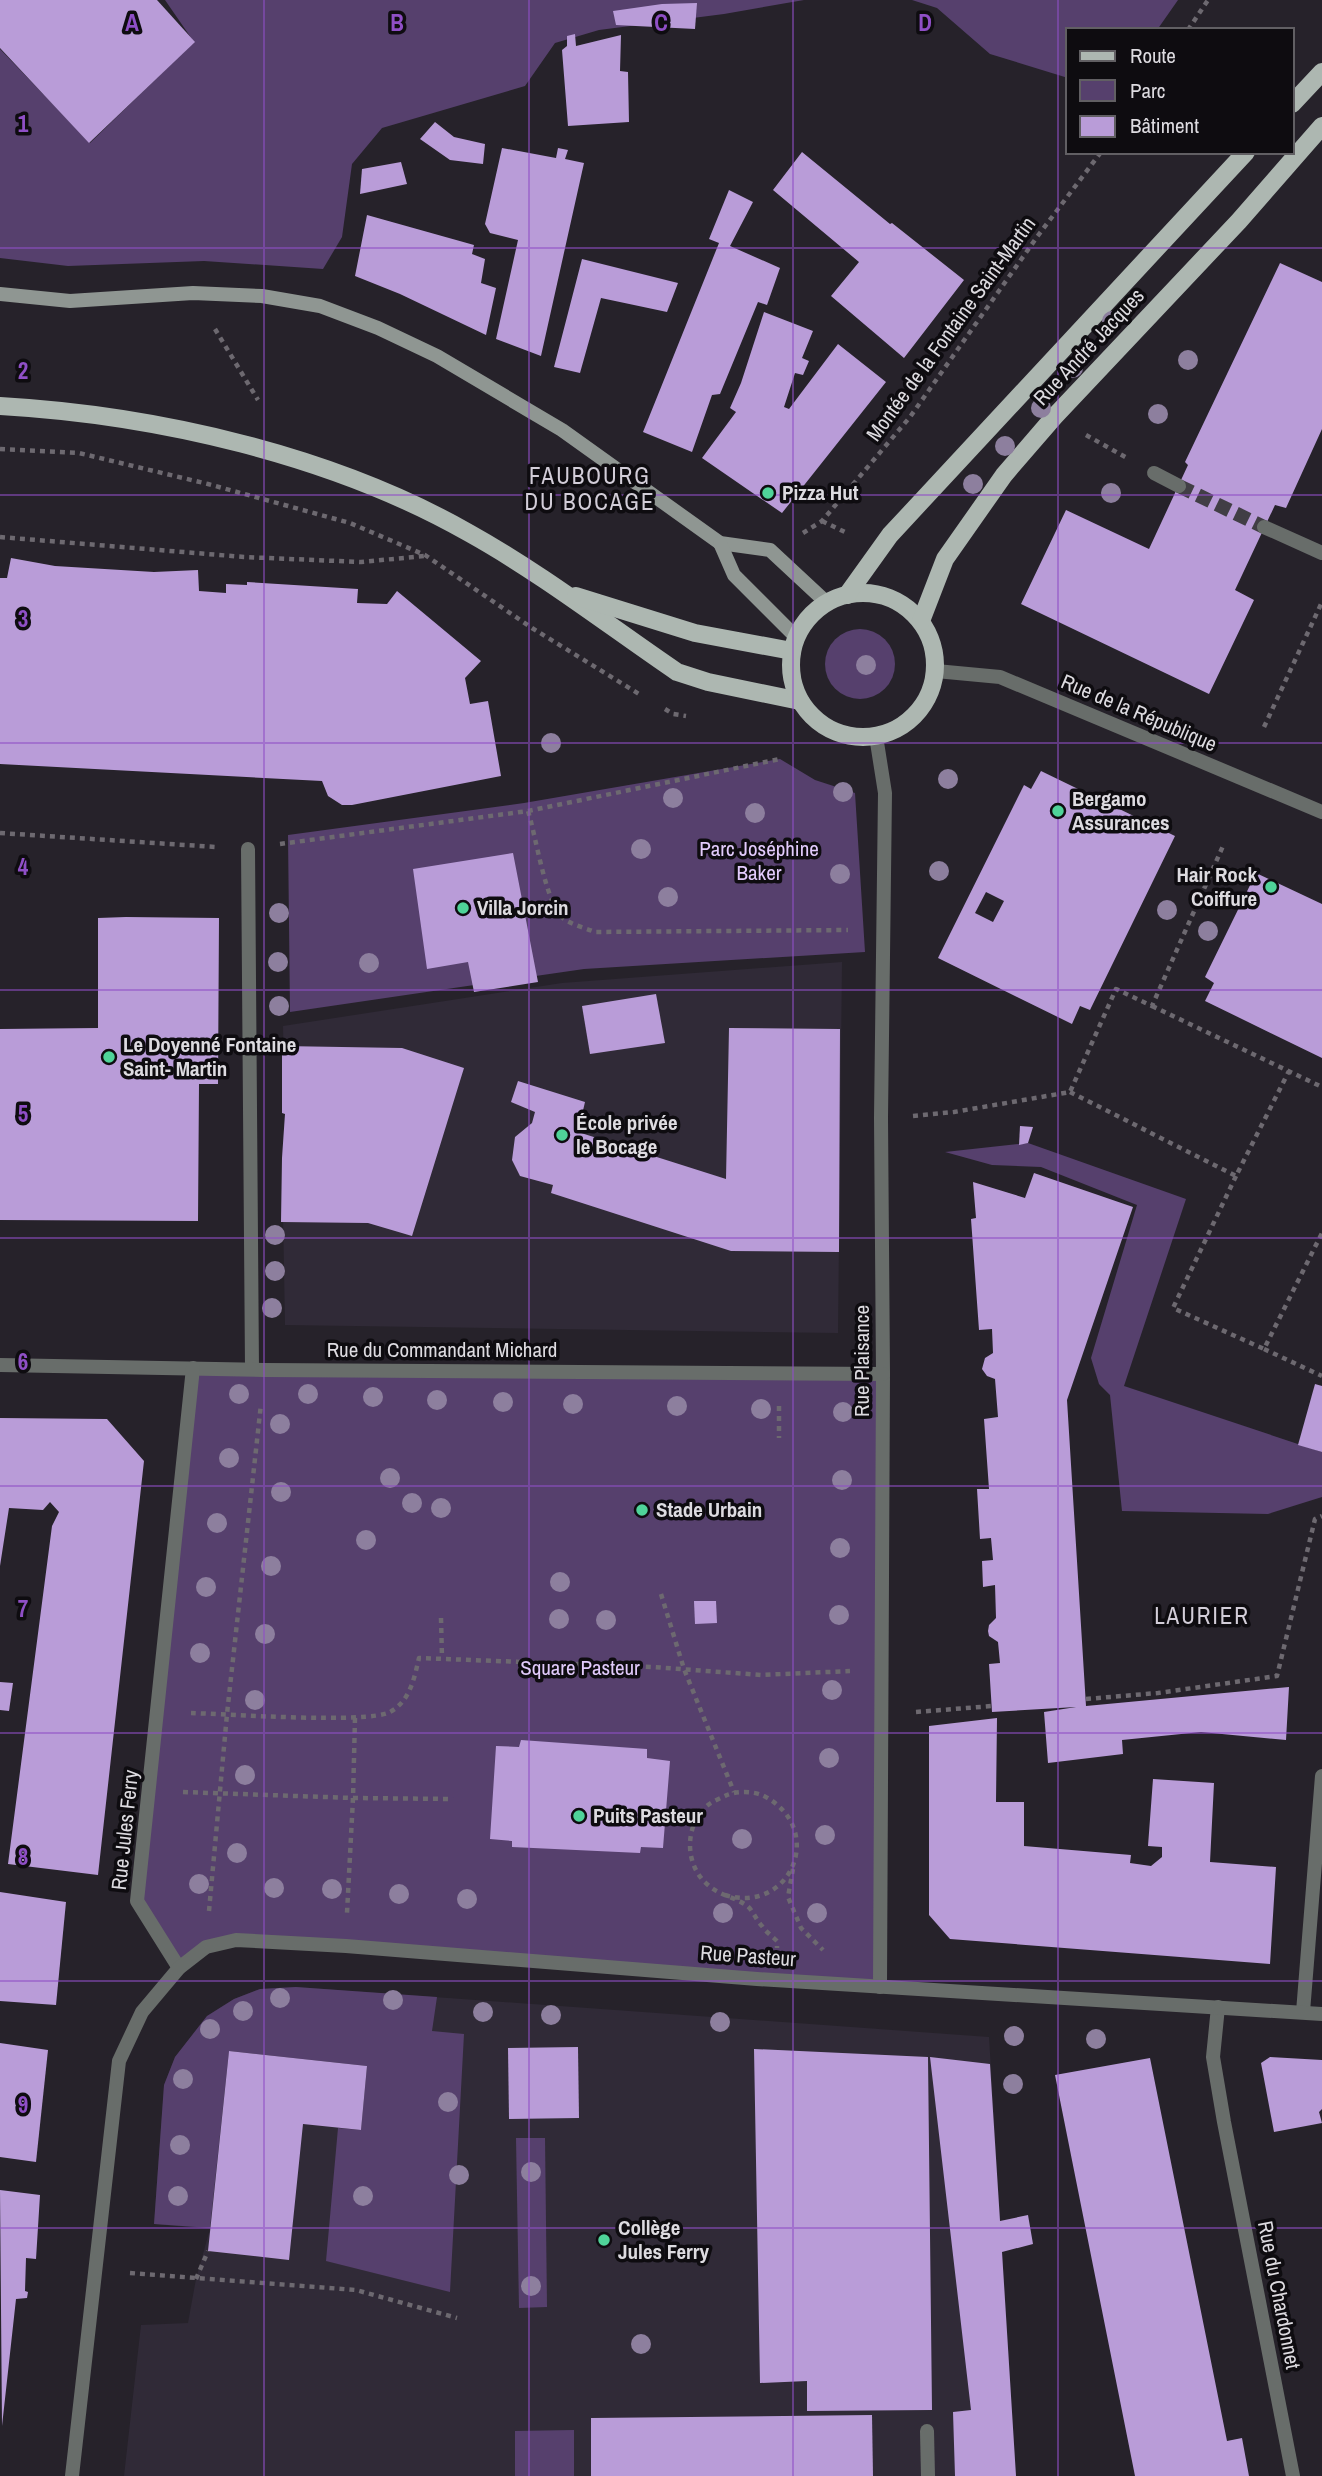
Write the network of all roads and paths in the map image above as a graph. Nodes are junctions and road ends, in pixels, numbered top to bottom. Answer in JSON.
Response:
{"nodes":[{"id":1,"x":1208,"y":0,"type":"edge"},
{"id":2,"x":1189,"y":28,"type":"edge"},
{"id":3,"x":1322,"y":72,"type":"edge"},
{"id":4,"x":1294,"y":102,"type":"edge"},
{"id":5,"x":1322,"y":126,"type":"edge"},
{"id":6,"x":1100,"y":154,"type":"edge"},
{"id":7,"x":1245,"y":154,"type":"edge"},
{"id":8,"x":193,"y":293,"type":"junction"},
{"id":9,"x":0,"y":295,"type":"edge"},
{"id":10,"x":258,"y":400,"type":"dead end"},
{"id":11,"x":0,"y":406,"type":"edge"},
{"id":12,"x":0,"y":449,"type":"edge"},
{"id":13,"x":1154,"y":474,"type":"dead end"},
{"id":14,"x":1179,"y":486,"type":"tunnel mouth"},
{"id":15,"x":822,"y":521,"type":"dead end"},
{"id":16,"x":1264,"y":527,"type":"tunnel mouth"},
{"id":17,"x":0,"y":537,"type":"edge"},
{"id":18,"x":720,"y":542,"type":"junction"},
{"id":19,"x":1322,"y":552,"type":"edge"},
{"id":20,"x":425,"y":555,"type":"junction"},
{"id":21,"x":559,"y":591,"type":"junction"},
{"id":22,"x":847,"y":595,"type":"junction"},
{"id":23,"x":827,"y":603,"type":"junction"},
{"id":24,"x":1322,"y":603,"type":"edge"},
{"id":25,"x":921,"y":621,"type":"junction"},
{"id":26,"x":794,"y":644,"type":"junction"},
{"id":27,"x":595,"y":668,"type":"dead end"},
{"id":28,"x":936,"y":671,"type":"junction"},
{"id":29,"x":800,"y":701,"type":"junction"},
{"id":30,"x":1264,"y":727,"type":"dead end"},
{"id":31,"x":876,"y":736,"type":"junction"},
{"id":32,"x":780,"y":759,"type":"dead end"},
{"id":33,"x":528,"y":811,"type":"junction"},
{"id":34,"x":1322,"y":812,"type":"edge"},
{"id":35,"x":0,"y":833,"type":"edge"},
{"id":36,"x":1223,"y":846,"type":"dead end"},
{"id":37,"x":248,"y":849,"type":"junction"},
{"id":38,"x":884,"y":930,"type":"junction"},
{"id":39,"x":1152,"y":1006,"type":"junction"},
{"id":40,"x":1289,"y":1071,"type":"junction"},
{"id":41,"x":1322,"y":1087,"type":"edge"},
{"id":42,"x":1070,"y":1092,"type":"junction"},
{"id":43,"x":881,"y":1118,"type":"junction"},
{"id":44,"x":1236,"y":1176,"type":"junction"},
{"id":45,"x":1322,"y":1233,"type":"edge"},
{"id":46,"x":1264,"y":1349,"type":"junction"},
{"id":47,"x":0,"y":1365,"type":"edge"},
{"id":48,"x":193,"y":1368,"type":"junction"},
{"id":49,"x":258,"y":1369,"type":"junction"},
{"id":50,"x":883,"y":1374,"type":"junction"},
{"id":51,"x":1322,"y":1376,"type":"edge"},
{"id":52,"x":1322,"y":1516,"type":"edge"},
{"id":53,"x":661,"y":1594,"type":"dead end"},
{"id":54,"x":440,"y":1618,"type":"dead end"},
{"id":55,"x":442,"y":1658,"type":"junction"},
{"id":56,"x":684,"y":1669,"type":"junction"},
{"id":57,"x":882,"y":1669,"type":"junction"},
{"id":58,"x":1086,"y":1699,"type":"dead end"},
{"id":59,"x":992,"y":1706,"type":"dead end"},
{"id":60,"x":158,"y":1712,"type":"junction"},
{"id":61,"x":227,"y":1714,"type":"junction"},
{"id":62,"x":882,"y":1714,"type":"junction"},
{"id":63,"x":355,"y":1718,"type":"junction"},
{"id":64,"x":1322,"y":1776,"type":"edge"},
{"id":65,"x":150,"y":1791,"type":"junction"},
{"id":66,"x":734,"y":1792,"type":"junction"},
{"id":67,"x":219,"y":1794,"type":"junction"},
{"id":68,"x":353,"y":1798,"type":"junction"},
{"id":69,"x":453,"y":1800,"type":"dead end"},
{"id":70,"x":794,"y":1865,"type":"junction"},
{"id":71,"x":725,"y":1895,"type":"junction"},
{"id":72,"x":346,"y":1946,"type":"junction"},
{"id":73,"x":206,"y":1947,"type":"junction"},
{"id":74,"x":179,"y":1968,"type":"junction"},
{"id":75,"x":778,"y":1980,"type":"junction"},
{"id":76,"x":847,"y":1985,"type":"junction"},
{"id":77,"x":880,"y":1987,"type":"junction"},
{"id":78,"x":1218,"y":2007,"type":"junction"},
{"id":79,"x":1303,"y":2012,"type":"junction"},
{"id":80,"x":1322,"y":2014,"type":"edge"},
{"id":81,"x":208,"y":2251,"type":"dead end"},
{"id":82,"x":96,"y":2269,"type":"junction"},
{"id":83,"x":195,"y":2279,"type":"junction"},
{"id":84,"x":457,"y":2318,"type":"dead end"},
{"id":85,"x":927,"y":2431,"type":"dead end"},
{"id":86,"x":72,"y":2476,"type":"edge"},
{"id":87,"x":928,"y":2476,"type":"edge"},
{"id":88,"x":1293,"y":2476,"type":"edge"}],
"edges":[{"from":1,"to":2,"type":"path"},
{"from":3,"to":4,"type":"main road"},
{"from":5,"to":25,"type":"main road","name":"Rue André Jacques"},
{"from":6,"to":15,"type":"path","name":"Montée de la Fontaine Saint-Martin"},
{"from":7,"to":22,"type":"main road","name":"Rue André Jacques"},
{"from":8,"to":9,"type":"main road"},
{"from":8,"to":10,"type":"path"},
{"from":8,"to":18,"type":"main road"},
{"from":11,"to":21,"type":"main road"},
{"from":12,"to":20,"type":"path"},
{"from":13,"to":14,"type":"street"},
{"from":16,"to":19,"type":"street"},
{"from":17,"to":20,"type":"path"},
{"from":18,"to":23,"type":"main road"},
{"from":18,"to":26,"type":"main road"},
{"from":20,"to":27,"type":"path"},
{"from":21,"to":26,"type":"main road"},
{"from":21,"to":29,"type":"main road"},
{"from":22,"to":23,"type":"main road"},
{"from":22,"to":25,"type":"main road"},
{"from":23,"to":26,"type":"main road"},
{"from":24,"to":30,"type":"path"},
{"from":25,"to":28,"type":"main road"},
{"from":26,"to":29,"type":"main road"},
{"from":28,"to":31,"type":"main road"},
{"from":28,"to":34,"type":"street","name":"Rue de la République"},
{"from":29,"to":31,"type":"main road"},
{"from":31,"to":38,"type":"street","name":"Rue Plaisance"},
{"from":32,"to":33,"type":"path"},
{"from":33,"to":37,"type":"path"},
{"from":33,"to":38,"type":"path"},
{"from":35,"to":37,"type":"path"},
{"from":36,"to":39,"type":"path"},
{"from":37,"to":49,"type":"street"},
{"from":38,"to":43,"type":"street","name":"Rue Plaisance"},
{"from":39,"to":40,"type":"path"},
{"from":39,"to":42,"type":"path"},
{"from":40,"to":41,"type":"path"},
{"from":40,"to":44,"type":"path"},
{"from":42,"to":43,"type":"path"},
{"from":42,"to":44,"type":"path"},
{"from":43,"to":50,"type":"street","name":"Rue Plaisance"},
{"from":44,"to":46,"type":"path"},
{"from":45,"to":46,"type":"path"},
{"from":46,"to":51,"type":"path"},
{"from":47,"to":48,"type":"street","name":"Rue du Commandant Michard"},
{"from":48,"to":49,"type":"street","name":"Rue du Commandant Michard"},
{"from":48,"to":60,"type":"street","name":"Rue Jules Ferry"},
{"from":49,"to":50,"type":"street","name":"Rue du Commandant Michard"},
{"from":49,"to":61,"type":"path"},
{"from":50,"to":57,"type":"street","name":"Rue Plaisance"},
{"from":52,"to":58,"type":"path"},
{"from":53,"to":56,"type":"path"},
{"from":54,"to":55,"type":"path"},
{"from":55,"to":56,"type":"path"},
{"from":55,"to":63,"type":"path"},
{"from":56,"to":57,"type":"path"},
{"from":56,"to":66,"type":"path"},
{"from":57,"to":62,"type":"street","name":"Rue Plaisance"},
{"from":59,"to":62,"type":"path"},
{"from":60,"to":61,"type":"path"},
{"from":60,"to":65,"type":"street","name":"Rue Jules Ferry"},
{"from":61,"to":63,"type":"path"},
{"from":61,"to":67,"type":"path"},
{"from":62,"to":77,"type":"street","name":"Rue Plaisance"},
{"from":63,"to":68,"type":"path"},
{"from":64,"to":79,"type":"street"},
{"from":65,"to":67,"type":"path"},
{"from":65,"to":74,"type":"street","name":"Rue Jules Ferry"},
{"from":66,"to":70,"type":"path"},
{"from":66,"to":71,"type":"path"},
{"from":67,"to":68,"type":"path"},
{"from":67,"to":73,"type":"path"},
{"from":68,"to":69,"type":"path"},
{"from":68,"to":72,"type":"path"},
{"from":70,"to":71,"type":"path"},
{"from":70,"to":76,"type":"path"},
{"from":71,"to":75,"type":"path"},
{"from":72,"to":73,"type":"street","name":"Rue Pasteur"},
{"from":72,"to":75,"type":"street","name":"Rue Pasteur"},
{"from":73,"to":74,"type":"street","name":"Rue Pasteur"},
{"from":74,"to":82,"type":"street"},
{"from":75,"to":76,"type":"street","name":"Rue Pasteur"},
{"from":76,"to":77,"type":"street","name":"Rue Pasteur"},
{"from":77,"to":78,"type":"street","name":"Rue Pasteur"},
{"from":78,"to":79,"type":"street","name":"Rue Pasteur"},
{"from":78,"to":88,"type":"street","name":"Rue du Chardonnet"},
{"from":79,"to":80,"type":"street","name":"Rue Pasteur"},
{"from":81,"to":83,"type":"path"},
{"from":82,"to":83,"type":"path"},
{"from":82,"to":86,"type":"street"},
{"from":83,"to":84,"type":"path"},
{"from":85,"to":87,"type":"street"}]}
